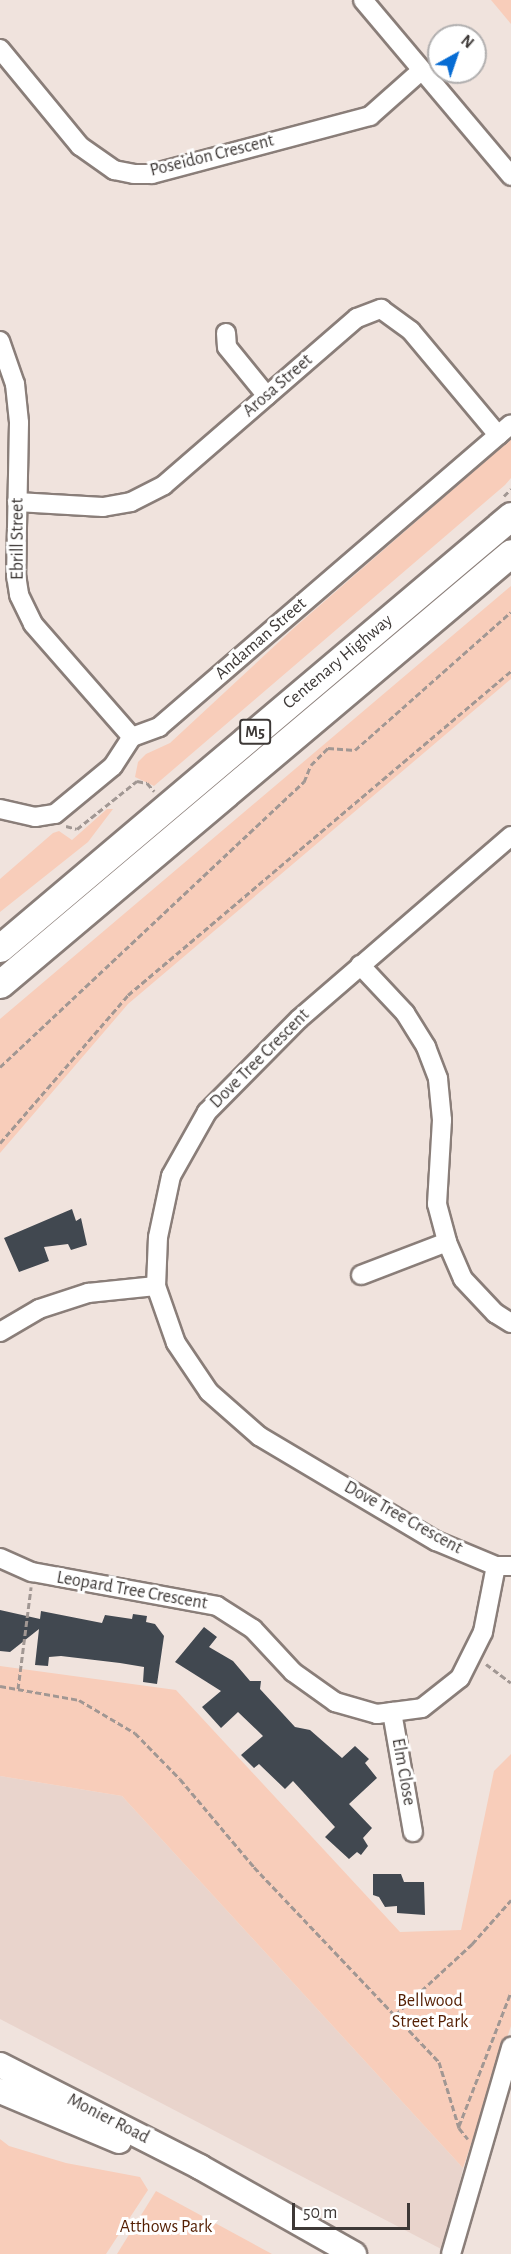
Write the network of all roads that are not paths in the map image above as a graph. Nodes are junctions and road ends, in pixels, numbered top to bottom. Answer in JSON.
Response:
{"nodes":[{"id":1,"x":363,"y":0,"type":"edge"},
{"id":2,"x":0,"y":50,"type":"edge"},
{"id":3,"x":422,"y":70,"type":"junction"},
{"id":4,"x":511,"y":176,"type":"edge"},
{"id":5,"x":226,"y":333,"type":"dead end"},
{"id":6,"x":0,"y":341,"type":"edge"},
{"id":7,"x":267,"y":396,"type":"junction"},
{"id":8,"x":505,"y":430,"type":"edge"},
{"id":9,"x":17,"y":502,"type":"junction"},
{"id":10,"x":511,"y":516,"type":"edge"},
{"id":11,"x":511,"y":553,"type":"edge"},
{"id":12,"x":132,"y":737,"type":"junction"},
{"id":13,"x":0,"y":809,"type":"edge"},
{"id":14,"x":511,"y":836,"type":"edge"},
{"id":15,"x":0,"y":948,"type":"edge"},
{"id":16,"x":360,"y":965,"type":"junction"},
{"id":17,"x":0,"y":984,"type":"edge"},
{"id":18,"x":447,"y":1242,"type":"junction"},
{"id":19,"x":361,"y":1275,"type":"dead end"},
{"id":20,"x":156,"y":1286,"type":"junction"},
{"id":21,"x":511,"y":1323,"type":"edge"},
{"id":22,"x":0,"y":1332,"type":"edge"},
{"id":23,"x":0,"y":1558,"type":"edge"},
{"id":24,"x":504,"y":1566,"type":"edge"},
{"id":25,"x":392,"y":1712,"type":"junction"},
{"id":26,"x":413,"y":1832,"type":"dead end"},
{"id":27,"x":511,"y":2047,"type":"edge"},
{"id":28,"x":0,"y":2065,"type":"edge"},
{"id":29,"x":0,"y":2091,"type":"edge"},
{"id":30,"x":213,"y":2178,"type":"junction"},
{"id":31,"x":354,"y":2254,"type":"edge"},
{"id":32,"x":451,"y":2254,"type":"edge"}],
"edges":[{"from":1,"to":3,"type":"street"},
{"from":2,"to":3,"type":"street","name":"Poseidon Crescent"},
{"from":3,"to":4,"type":"street"},
{"from":5,"to":7,"type":"street"},
{"from":6,"to":9,"type":"street","name":"Ebrill Street"},
{"from":7,"to":8,"type":"street","name":"Arosa Street"},
{"from":7,"to":9,"type":"street","name":"Arosa Street"},
{"from":8,"to":12,"type":"street","name":"Andaman Street"},
{"from":9,"to":12,"type":"street","name":"Ebrill Street"},
{"from":10,"to":15,"type":"highway","name":"Centenary Highway","number":"M5"},
{"from":11,"to":17,"type":"highway","name":"Centenary Highway","number":"M5"},
{"from":12,"to":13,"type":"street"},
{"from":14,"to":16,"type":"street","name":"Dove Tree Crescent"},
{"from":16,"to":18,"type":"street"},
{"from":16,"to":20,"type":"street","name":"Dove Tree Crescent"},
{"from":18,"to":19,"type":"street"},
{"from":18,"to":21,"type":"street"},
{"from":20,"to":22,"type":"street"},
{"from":20,"to":24,"type":"street","name":"Dove Tree Crescent"},
{"from":23,"to":25,"type":"street","name":"Leopard Tree Crescent"},
{"from":24,"to":25,"type":"street","name":"Leopard Tree Crescent"},
{"from":25,"to":26,"type":"street","name":"Elm Close"},
{"from":27,"to":32,"type":"street"},
{"from":28,"to":30,"type":"main road","name":"Monier Road"},
{"from":29,"to":30,"type":"main road","name":"Monier Road"},
{"from":30,"to":31,"type":"main road","name":"Monier Road"}]}
